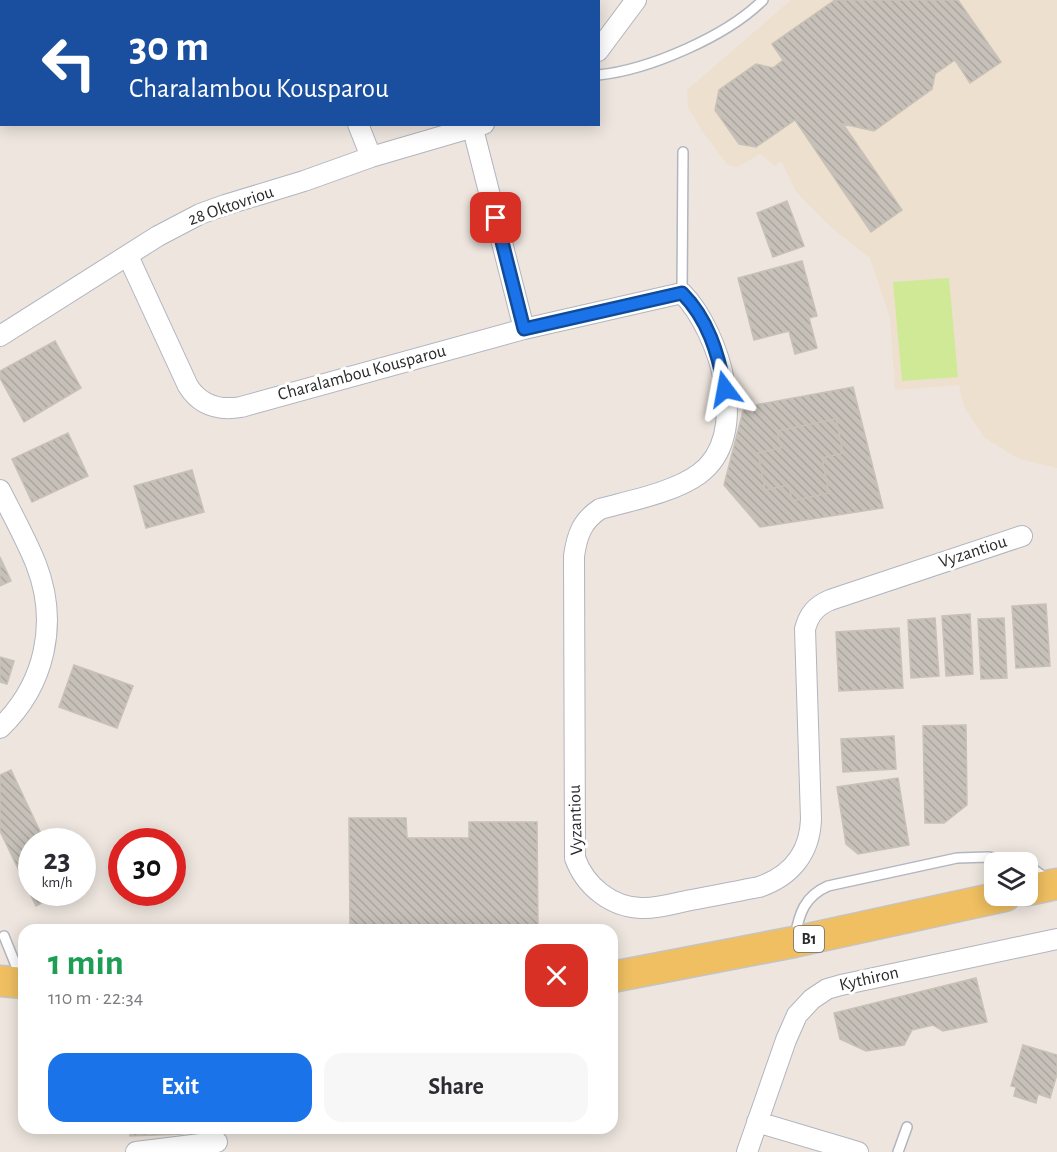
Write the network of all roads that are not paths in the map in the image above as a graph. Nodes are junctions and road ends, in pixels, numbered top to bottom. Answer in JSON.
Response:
{"nodes":[{"id":1,"x":763,"y":0,"type":"edge"},
{"id":2,"x":632,"y":2,"type":"edge"},
{"id":3,"x":600,"y":48,"type":"edge"},
{"id":4,"x":600,"y":75,"type":"edge"},
{"id":5,"x":359,"y":126,"type":"edge"},
{"id":6,"x":478,"y":127,"type":"edge"},
{"id":7,"x":683,"y":152,"type":"dead end"},
{"id":8,"x":371,"y":158,"type":"junction"},
{"id":9,"x":128,"y":256,"type":"junction"},
{"id":10,"x":682,"y":293,"type":"junction"},
{"id":11,"x":524,"y":329,"type":"junction"},
{"id":12,"x":0,"y":336,"type":"edge"},
{"id":13,"x":0,"y":489,"type":"edge"},
{"id":14,"x":1022,"y":536,"type":"dead end"},
{"id":15,"x":0,"y":728,"type":"edge"},
{"id":16,"x":984,"y":857,"type":"edge"},
{"id":17,"x":984,"y":901,"type":"edge"},
{"id":18,"x":4,"y":936,"type":"dead end"},
{"id":19,"x":1057,"y":939,"type":"edge"},
{"id":20,"x":794,"y":942,"type":"junction"},
{"id":21,"x":618,"y":976,"type":"edge"},
{"id":22,"x":16,"y":982,"type":"edge"},
{"id":23,"x":757,"y":1122,"type":"junction"},
{"id":24,"x":907,"y":1127,"type":"dead end"},
{"id":25,"x":217,"y":1141,"type":"edge"},
{"id":26,"x":136,"y":1152,"type":"edge"},
{"id":27,"x":747,"y":1152,"type":"edge"},
{"id":28,"x":858,"y":1152,"type":"edge"},
{"id":29,"x":898,"y":1152,"type":"edge"}],
"edges":[{"from":1,"to":4,"type":"lane"},
{"from":2,"to":3,"type":"street"},
{"from":5,"to":8,"type":"street"},
{"from":6,"to":8,"type":"street","name":"28 Oktovriou"},
{"from":6,"to":11,"type":"street"},
{"from":7,"to":10,"type":"lane"},
{"from":8,"to":9,"type":"street","name":"28 Oktovriou"},
{"from":9,"to":11,"type":"street","name":"Charalambou Kousparou"},
{"from":9,"to":12,"type":"street","name":"28 Oktovriou"},
{"from":10,"to":11,"type":"street","name":"Charalambou Kousparou"},
{"from":10,"to":14,"type":"street","name":"Vyzantiou"},
{"from":13,"to":15,"type":"street"},
{"from":16,"to":20,"type":"lane"},
{"from":17,"to":20,"type":"main road","number":"B1"},
{"from":18,"to":22,"type":"lane"},
{"from":19,"to":23,"type":"street","name":"Kythiron"},
{"from":20,"to":21,"type":"main road","number":"B1"},
{"from":23,"to":27,"type":"street","name":"Kythiron"},
{"from":23,"to":28,"type":"street"},
{"from":24,"to":29,"type":"lane"},
{"from":25,"to":26,"type":"street"}]}
